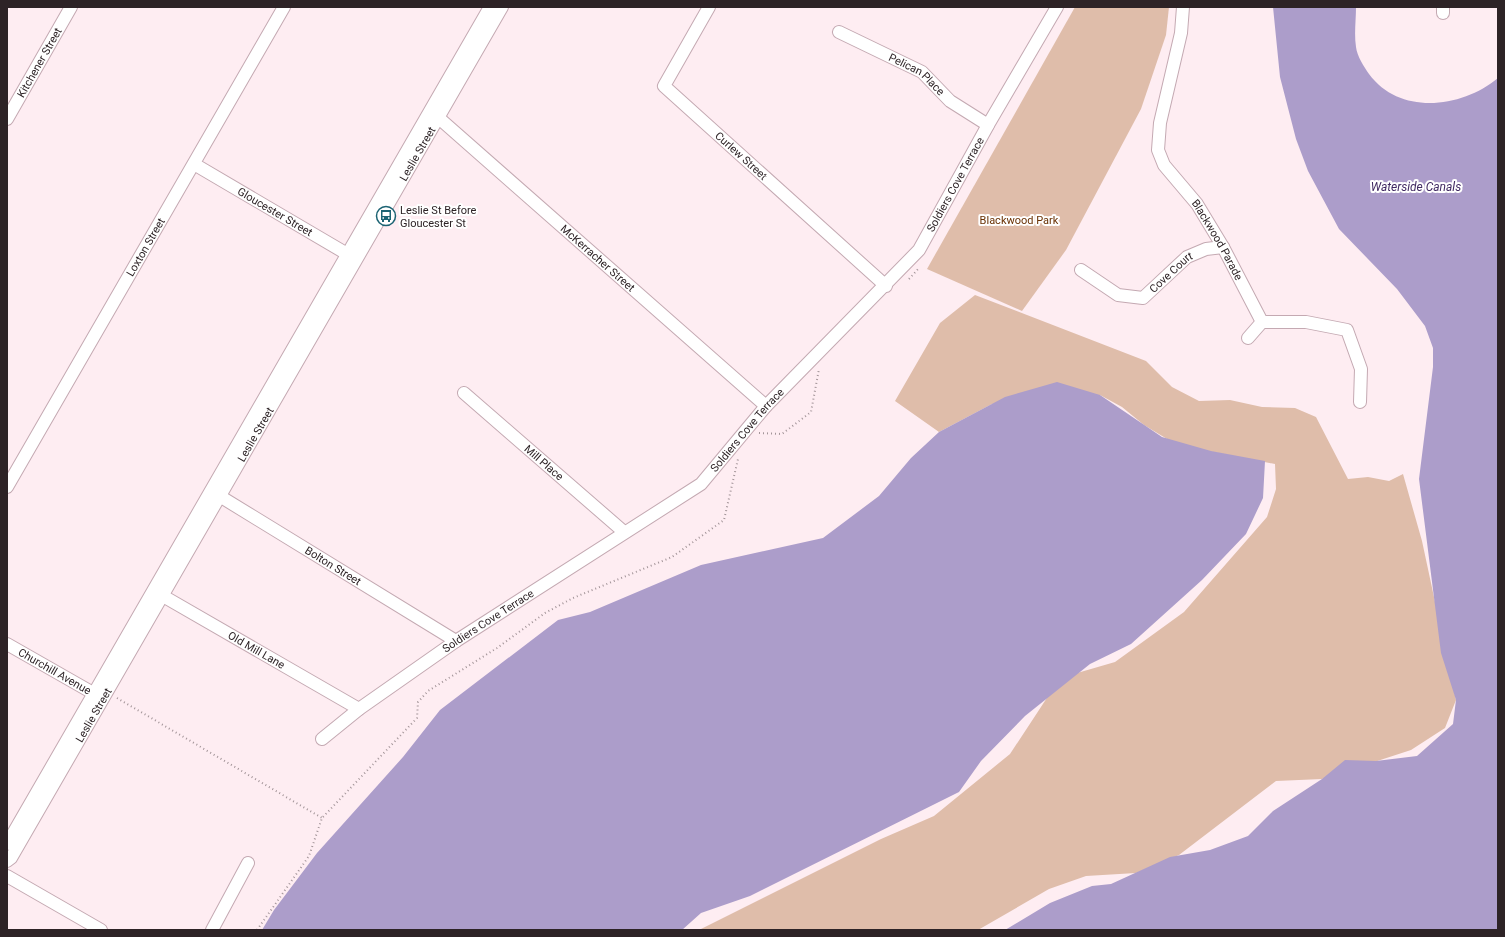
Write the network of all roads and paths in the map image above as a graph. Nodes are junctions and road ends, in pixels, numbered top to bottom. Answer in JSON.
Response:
{"nodes":[{"id":1,"x":71,"y":7,"type":"edge"},
{"id":2,"x":284,"y":7,"type":"edge"},
{"id":3,"x":490,"y":7,"type":"edge"},
{"id":4,"x":502,"y":7,"type":"edge"},
{"id":5,"x":709,"y":7,"type":"edge"},
{"id":6,"x":1056,"y":7,"type":"edge"},
{"id":7,"x":1183,"y":7,"type":"edge"},
{"id":8,"x":839,"y":32,"type":"dead end"},
{"id":9,"x":434,"y":114,"type":"junction"},
{"id":10,"x":7,"y":119,"type":"edge"},
{"id":11,"x":988,"y":126,"type":"junction"},
{"id":12,"x":194,"y":164,"type":"junction"},
{"id":13,"x":1223,"y":247,"type":"junction"},
{"id":14,"x":352,"y":256,"type":"junction"},
{"id":15,"x":1081,"y":270,"type":"dead end"},
{"id":16,"x":886,"y":286,"type":"junction"},
{"id":17,"x":1262,"y":322,"type":"junction"},
{"id":18,"x":1248,"y":338,"type":"dead end"},
{"id":19,"x":464,"y":393,"type":"dead end"},
{"id":20,"x":1360,"y":402,"type":"dead end"},
{"id":21,"x":766,"y":406,"type":"junction"},
{"id":22,"x":7,"y":487,"type":"edge"},
{"id":23,"x":216,"y":493,"type":"junction"},
{"id":24,"x":624,"y":532,"type":"junction"},
{"id":25,"x":158,"y":593,"type":"junction"},
{"id":26,"x":456,"y":640,"type":"junction"},
{"id":27,"x":7,"y":644,"type":"edge"},
{"id":28,"x":103,"y":696,"type":"junction"},
{"id":29,"x":359,"y":710,"type":"junction"},
{"id":30,"x":322,"y":739,"type":"dead end"},
{"id":31,"x":322,"y":818,"type":"dead end"},
{"id":32,"x":7,"y":844,"type":"edge"},
{"id":33,"x":7,"y":861,"type":"edge"},
{"id":34,"x":248,"y":863,"type":"dead end"},
{"id":35,"x":7,"y":876,"type":"edge"},
{"id":36,"x":101,"y":930,"type":"edge"},
{"id":37,"x":212,"y":930,"type":"edge"}],
"edges":[{"from":1,"to":10,"type":"street","name":"Kitchener Street"},
{"from":2,"to":12,"type":"street","name":"Loxton Street"},
{"from":3,"to":9,"type":"street","name":"Leslie Street"},
{"from":4,"to":9,"type":"street","name":"Leslie Street"},
{"from":5,"to":16,"type":"street","name":"Curlew Street"},
{"from":6,"to":11,"type":"street","name":"Soldiers Cove Terrace"},
{"from":7,"to":13,"type":"street","name":"Blackwood Parade"},
{"from":8,"to":11,"type":"street","name":"Pelican Place"},
{"from":9,"to":14,"type":"street","name":"Leslie Street"},
{"from":9,"to":21,"type":"street","name":"McKerracher Street"},
{"from":11,"to":16,"type":"street","name":"Soldiers Cove Terrace"},
{"from":12,"to":14,"type":"street","name":"Gloucester Street"},
{"from":12,"to":22,"type":"street","name":"Loxton Street"},
{"from":13,"to":15,"type":"street","name":"Cove Court"},
{"from":13,"to":17,"type":"street","name":"Blackwood Parade"},
{"from":14,"to":23,"type":"street","name":"Leslie Street"},
{"from":16,"to":21,"type":"street","name":"Soldiers Cove Terrace"},
{"from":17,"to":18,"type":"street"},
{"from":17,"to":20,"type":"street"},
{"from":19,"to":24,"type":"street","name":"Mill Place"},
{"from":21,"to":24,"type":"street","name":"Soldiers Cove Terrace"},
{"from":23,"to":25,"type":"street","name":"Leslie Street"},
{"from":23,"to":26,"type":"street","name":"Bolton Street"},
{"from":24,"to":26,"type":"street","name":"Soldiers Cove Terrace"},
{"from":25,"to":28,"type":"street","name":"Leslie Street"},
{"from":25,"to":29,"type":"street","name":"Old Mill Lane"},
{"from":26,"to":29,"type":"street","name":"Soldiers Cove Terrace"},
{"from":27,"to":28,"type":"street","name":"Churchill Avenue"},
{"from":28,"to":31,"type":"path"},
{"from":28,"to":32,"type":"street","name":"Leslie Street"},
{"from":28,"to":33,"type":"street","name":"Leslie Street"},
{"from":29,"to":30,"type":"street","name":"Soldiers Cove Terrace"},
{"from":34,"to":37,"type":"street"},
{"from":35,"to":36,"type":"street"}]}
